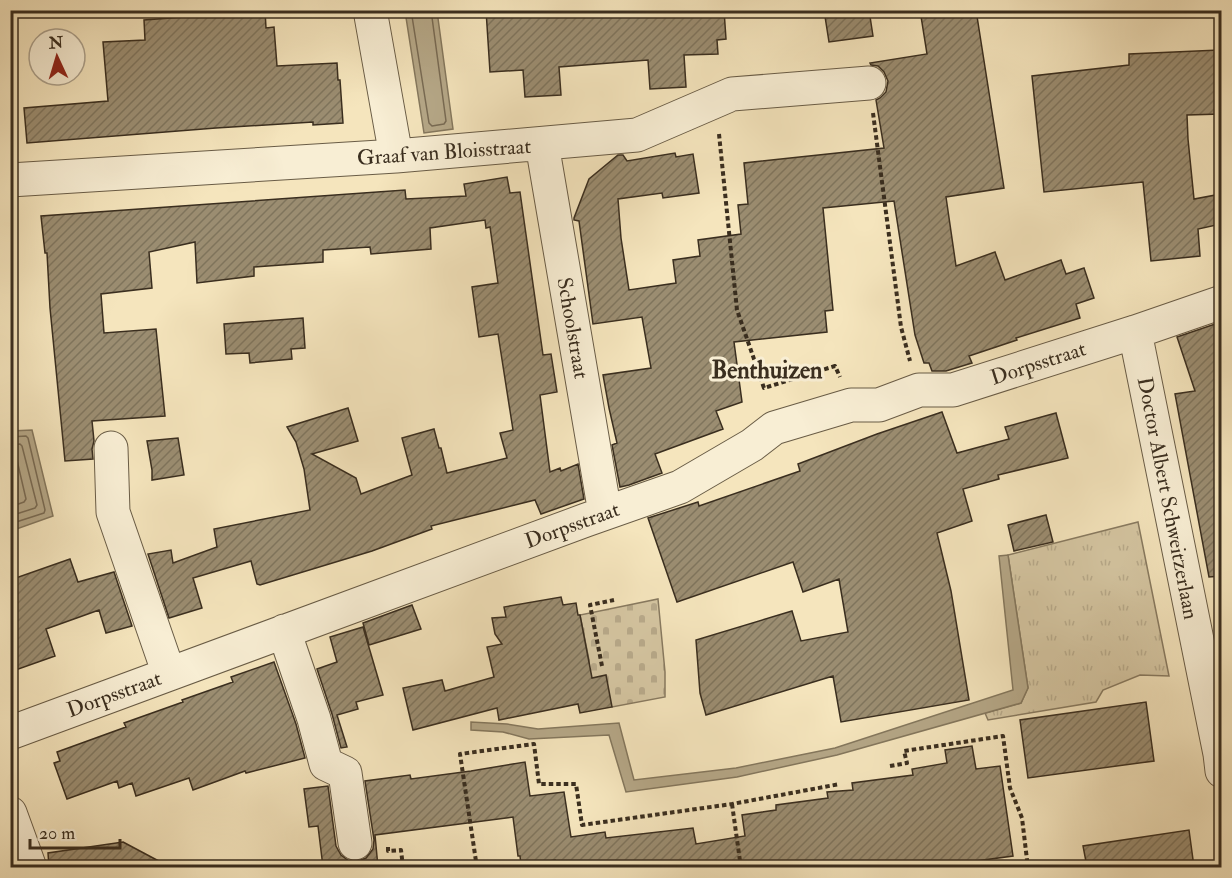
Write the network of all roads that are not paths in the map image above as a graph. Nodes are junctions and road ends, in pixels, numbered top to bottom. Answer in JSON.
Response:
{"nodes":[{"id":1,"x":370,"y":10,"type":"edge"},
{"id":2,"x":869,"y":83,"type":"road end"},
{"id":3,"x":542,"y":144,"type":"junction"},
{"id":4,"x":396,"y":156,"type":"junction"},
{"id":5,"x":10,"y":180,"type":"edge"},
{"id":6,"x":1221,"y":302,"type":"edge"},
{"id":7,"x":1135,"y":332,"type":"junction"},
{"id":8,"x":111,"y":448,"type":"dead end"},
{"id":9,"x":605,"y":513,"type":"junction"},
{"id":10,"x":284,"y":631,"type":"junction"},
{"id":11,"x":169,"y":674,"type":"junction"},
{"id":12,"x":10,"y":732,"type":"edge"},
{"id":13,"x":1221,"y":760,"type":"edge"},
{"id":14,"x":10,"y":813,"type":"edge"},
{"id":15,"x":355,"y":843,"type":"road end"},
{"id":16,"x":30,"y":867,"type":"edge"}],
"edges":[{"from":1,"to":4,"type":"street"},
{"from":2,"to":3,"type":"street","name":"Graaf van Bloisstraat"},
{"from":3,"to":4,"type":"street","name":"Graaf van Bloisstraat"},
{"from":3,"to":9,"type":"street","name":"Schoolstraat"},
{"from":4,"to":5,"type":"street","name":"Graaf van Bloisstraat"},
{"from":6,"to":7,"type":"street","name":"Dorpsstraat"},
{"from":7,"to":9,"type":"street","name":"Dorpsstraat"},
{"from":7,"to":13,"type":"street","name":"Doctor Albert Schweitzerlaan"},
{"from":8,"to":11,"type":"street"},
{"from":9,"to":10,"type":"street","name":"Dorpsstraat"},
{"from":10,"to":11,"type":"street","name":"Dorpsstraat"},
{"from":10,"to":15,"type":"street"},
{"from":11,"to":12,"type":"street","name":"Dorpsstraat"},
{"from":14,"to":16,"type":"street"}]}
